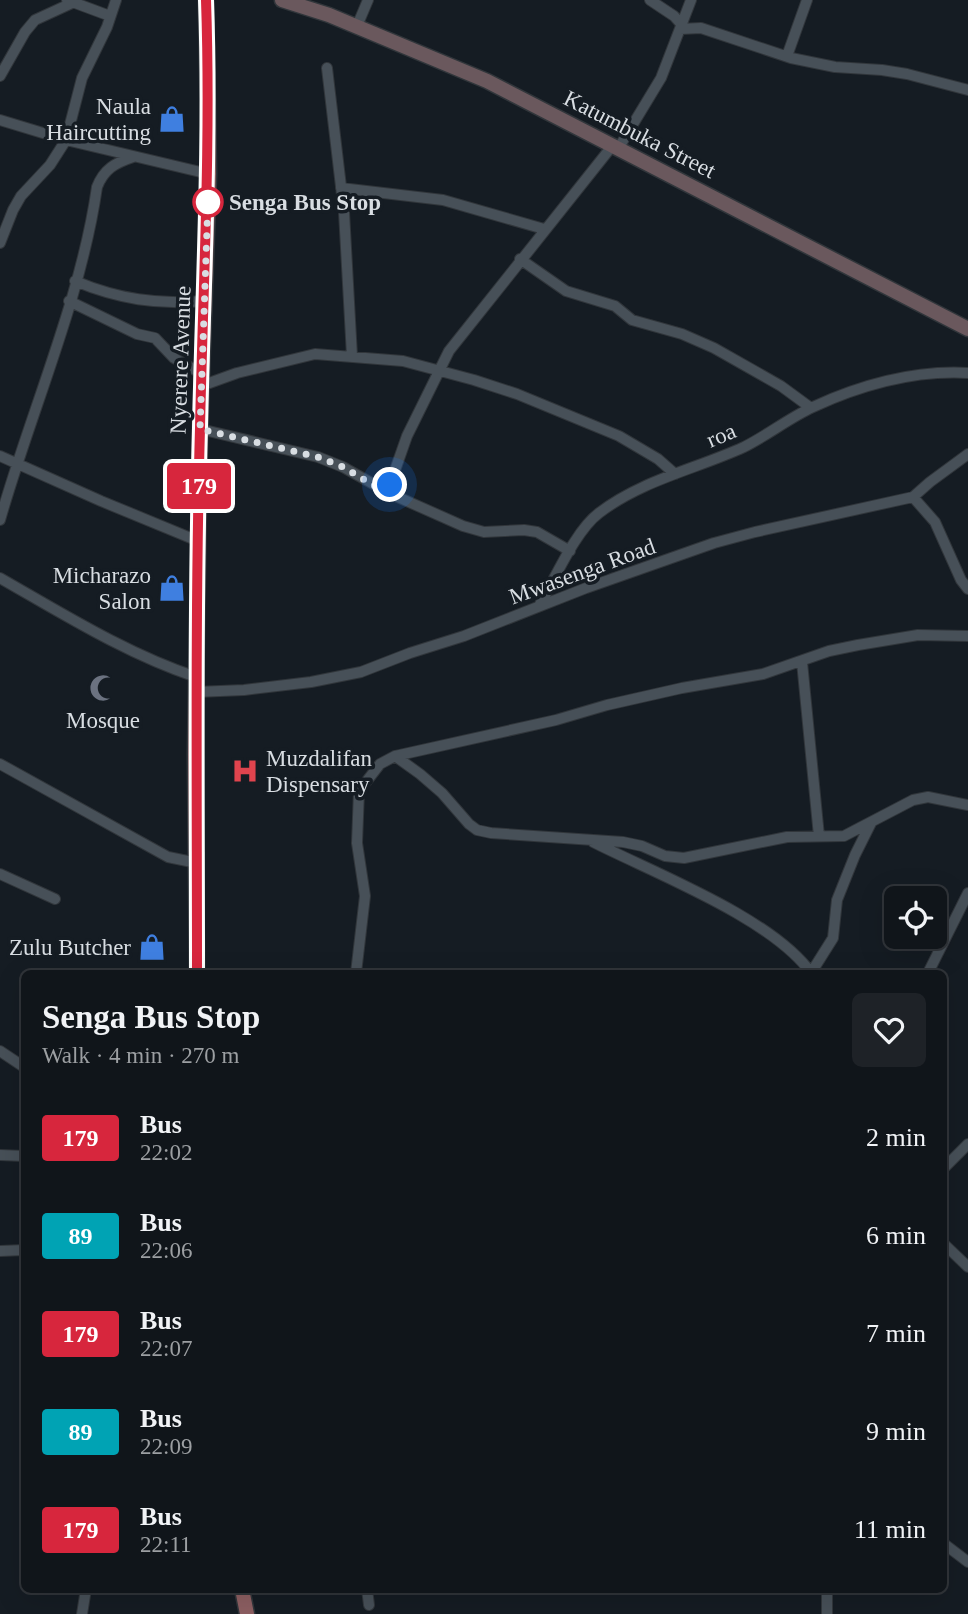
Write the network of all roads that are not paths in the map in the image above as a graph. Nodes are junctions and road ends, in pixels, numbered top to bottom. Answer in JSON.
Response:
{"nodes":[{"id":1,"x":116,"y":0,"type":"edge"},
{"id":2,"x":206,"y":0,"type":"edge"},
{"id":3,"x":282,"y":0,"type":"edge"},
{"id":4,"x":368,"y":0,"type":"edge"},
{"id":5,"x":650,"y":0,"type":"edge"},
{"id":6,"x":691,"y":0,"type":"edge"},
{"id":7,"x":807,"y":0,"type":"edge"},
{"id":8,"x":69,"y":2,"type":"edge"},
{"id":9,"x":110,"y":16,"type":"junction"},
{"id":10,"x":357,"y":26,"type":"junction"},
{"id":11,"x":681,"y":27,"type":"junction"},
{"id":12,"x":786,"y":56,"type":"junction"},
{"id":13,"x":327,"y":68,"type":"dead end"},
{"id":14,"x":0,"y":76,"type":"edge"},
{"id":15,"x":968,"y":90,"type":"edge"},
{"id":16,"x":0,"y":120,"type":"edge"},
{"id":17,"x":66,"y":140,"type":"junction"},
{"id":18,"x":615,"y":147,"type":"junction"},
{"id":19,"x":133,"y":157,"type":"junction"},
{"id":20,"x":209,"y":174,"type":"junction"},
{"id":21,"x":341,"y":188,"type":"junction"},
{"id":22,"x":544,"y":229,"type":"junction"},
{"id":23,"x":0,"y":243,"type":"edge"},
{"id":24,"x":520,"y":259,"type":"junction"},
{"id":25,"x":75,"y":281,"type":"junction"},
{"id":26,"x":69,"y":301,"type":"junction"},
{"id":27,"x":204,"y":301,"type":"junction"},
{"id":28,"x":968,"y":329,"type":"edge"},
{"id":29,"x":352,"y":356,"type":"junction"},
{"id":30,"x":439,"y":369,"type":"junction"},
{"id":31,"x":968,"y":373,"type":"edge"},
{"id":32,"x":201,"y":380,"type":"junction"},
{"id":33,"x":811,"y":408,"type":"junction"},
{"id":34,"x":200,"y":429,"type":"junction"},
{"id":35,"x":968,"y":454,"type":"edge"},
{"id":36,"x":0,"y":456,"type":"edge"},
{"id":37,"x":16,"y":463,"type":"junction"},
{"id":38,"x":675,"y":474,"type":"junction"},
{"id":39,"x":387,"y":493,"type":"junction"},
{"id":40,"x":914,"y":497,"type":"junction"},
{"id":41,"x":0,"y":520,"type":"edge"},
{"id":42,"x":198,"y":541,"type":"junction"},
{"id":43,"x":570,"y":551,"type":"junction"},
{"id":44,"x":0,"y":578,"type":"edge"},
{"id":45,"x":968,"y":589,"type":"edge"},
{"id":46,"x":538,"y":607,"type":"junction"},
{"id":47,"x":968,"y":636,"type":"edge"},
{"id":48,"x":802,"y":662,"type":"junction"},
{"id":49,"x":196,"y":685,"type":"junction"},
{"id":50,"x":395,"y":756,"type":"junction"},
{"id":51,"x":0,"y":764,"type":"edge"},
{"id":52,"x":968,"y":804,"type":"edge"},
{"id":53,"x":871,"y":822,"type":"junction"},
{"id":54,"x":819,"y":836,"type":"junction"},
{"id":55,"x":589,"y":841,"type":"junction"},
{"id":56,"x":197,"y":863,"type":"junction"},
{"id":57,"x":0,"y":874,"type":"edge"},
{"id":58,"x":968,"y":893,"type":"edge"},
{"id":59,"x":55,"y":899,"type":"dead end"},
{"id":60,"x":197,"y":970,"type":"edge"},
{"id":61,"x":356,"y":970,"type":"edge"},
{"id":62,"x":808,"y":970,"type":"edge"},
{"id":63,"x":813,"y":970,"type":"edge"},
{"id":64,"x":930,"y":970,"type":"edge"},
{"id":65,"x":0,"y":1051,"type":"edge"},
{"id":66,"x":21,"y":1065,"type":"edge"},
{"id":67,"x":968,"y":1144,"type":"edge"},
{"id":68,"x":0,"y":1155,"type":"edge"},
{"id":69,"x":21,"y":1156,"type":"edge"},
{"id":70,"x":947,"y":1165,"type":"edge"},
{"id":71,"x":947,"y":1247,"type":"edge"},
{"id":72,"x":0,"y":1251,"type":"edge"},
{"id":73,"x":21,"y":1251,"type":"edge"},
{"id":74,"x":968,"y":1267,"type":"edge"},
{"id":75,"x":947,"y":1546,"type":"edge"},
{"id":76,"x":968,"y":1562,"type":"edge"},
{"id":77,"x":85,"y":1593,"type":"edge"},
{"id":78,"x":243,"y":1593,"type":"edge"},
{"id":79,"x":368,"y":1593,"type":"edge"},
{"id":80,"x":827,"y":1593,"type":"edge"},
{"id":81,"x":369,"y":1605,"type":"dead end"},
{"id":82,"x":82,"y":1614,"type":"edge"},
{"id":83,"x":247,"y":1614,"type":"edge"},
{"id":84,"x":827,"y":1614,"type":"edge"}],
"edges":[{"from":1,"to":9,"type":"street"},
{"from":2,"to":20,"type":"main road","name":"Nyerere Avenue"},
{"from":3,"to":10,"type":"main road","name":"Katumbuka Street"},
{"from":4,"to":10,"type":"street"},
{"from":5,"to":11,"type":"street"},
{"from":6,"to":11,"type":"street"},
{"from":7,"to":12,"type":"street"},
{"from":8,"to":9,"type":"street"},
{"from":8,"to":14,"type":"street"},
{"from":9,"to":17,"type":"street"},
{"from":10,"to":18,"type":"main road","name":"Katumbuka Street"},
{"from":11,"to":12,"type":"street"},
{"from":11,"to":18,"type":"street"},
{"from":12,"to":15,"type":"street"},
{"from":13,"to":21,"type":"street"},
{"from":16,"to":17,"type":"street"},
{"from":17,"to":19,"type":"street"},
{"from":17,"to":23,"type":"street"},
{"from":18,"to":22,"type":"street"},
{"from":18,"to":28,"type":"main road","name":"Katumbuka Street"},
{"from":19,"to":20,"type":"street"},
{"from":19,"to":25,"type":"street"},
{"from":20,"to":27,"type":"main road","name":"Nyerere Avenue"},
{"from":21,"to":22,"type":"street"},
{"from":21,"to":29,"type":"street"},
{"from":22,"to":24,"type":"street"},
{"from":24,"to":30,"type":"street"},
{"from":24,"to":33,"type":"street"},
{"from":25,"to":26,"type":"street"},
{"from":25,"to":27,"type":"street"},
{"from":26,"to":32,"type":"street"},
{"from":26,"to":37,"type":"street"},
{"from":27,"to":32,"type":"main road","name":"Nyerere Avenue"},
{"from":29,"to":30,"type":"street"},
{"from":29,"to":32,"type":"street"},
{"from":30,"to":38,"type":"street"},
{"from":30,"to":39,"type":"street"},
{"from":31,"to":33,"type":"street","name":"roa"},
{"from":32,"to":34,"type":"main road","name":"Nyerere Avenue"},
{"from":33,"to":38,"type":"street","name":"roa"},
{"from":34,"to":39,"type":"street"},
{"from":34,"to":42,"type":"main road","name":"Nyerere Avenue"},
{"from":35,"to":40,"type":"street","name":"Mwasenga Road"},
{"from":36,"to":37,"type":"street"},
{"from":37,"to":41,"type":"street"},
{"from":37,"to":42,"type":"street"},
{"from":38,"to":43,"type":"street","name":"roa"},
{"from":39,"to":43,"type":"street"},
{"from":40,"to":45,"type":"street"},
{"from":40,"to":46,"type":"street","name":"Mwasenga Road"},
{"from":42,"to":49,"type":"main road","name":"Nyerere Avenue"},
{"from":43,"to":46,"type":"street","name":"roa"},
{"from":44,"to":49,"type":"street"},
{"from":46,"to":49,"type":"street","name":"Mwasenga Road"},
{"from":47,"to":48,"type":"street"},
{"from":48,"to":50,"type":"street"},
{"from":48,"to":54,"type":"street"},
{"from":49,"to":56,"type":"main road","name":"Nyerere Avenue"},
{"from":50,"to":55,"type":"street"},
{"from":50,"to":61,"type":"street"},
{"from":51,"to":56,"type":"street"},
{"from":52,"to":53,"type":"street"},
{"from":53,"to":54,"type":"street"},
{"from":53,"to":63,"type":"street"},
{"from":54,"to":55,"type":"street"},
{"from":55,"to":62,"type":"street"},
{"from":56,"to":60,"type":"main road","name":"Nyerere Avenue"},
{"from":57,"to":59,"type":"street"},
{"from":58,"to":64,"type":"street"},
{"from":65,"to":66,"type":"street"},
{"from":67,"to":70,"type":"street"},
{"from":68,"to":69,"type":"street"},
{"from":71,"to":74,"type":"street"},
{"from":72,"to":73,"type":"street"},
{"from":75,"to":76,"type":"street"},
{"from":77,"to":82,"type":"street"},
{"from":78,"to":83,"type":"main road"},
{"from":79,"to":81,"type":"street"},
{"from":80,"to":84,"type":"street"}]}
